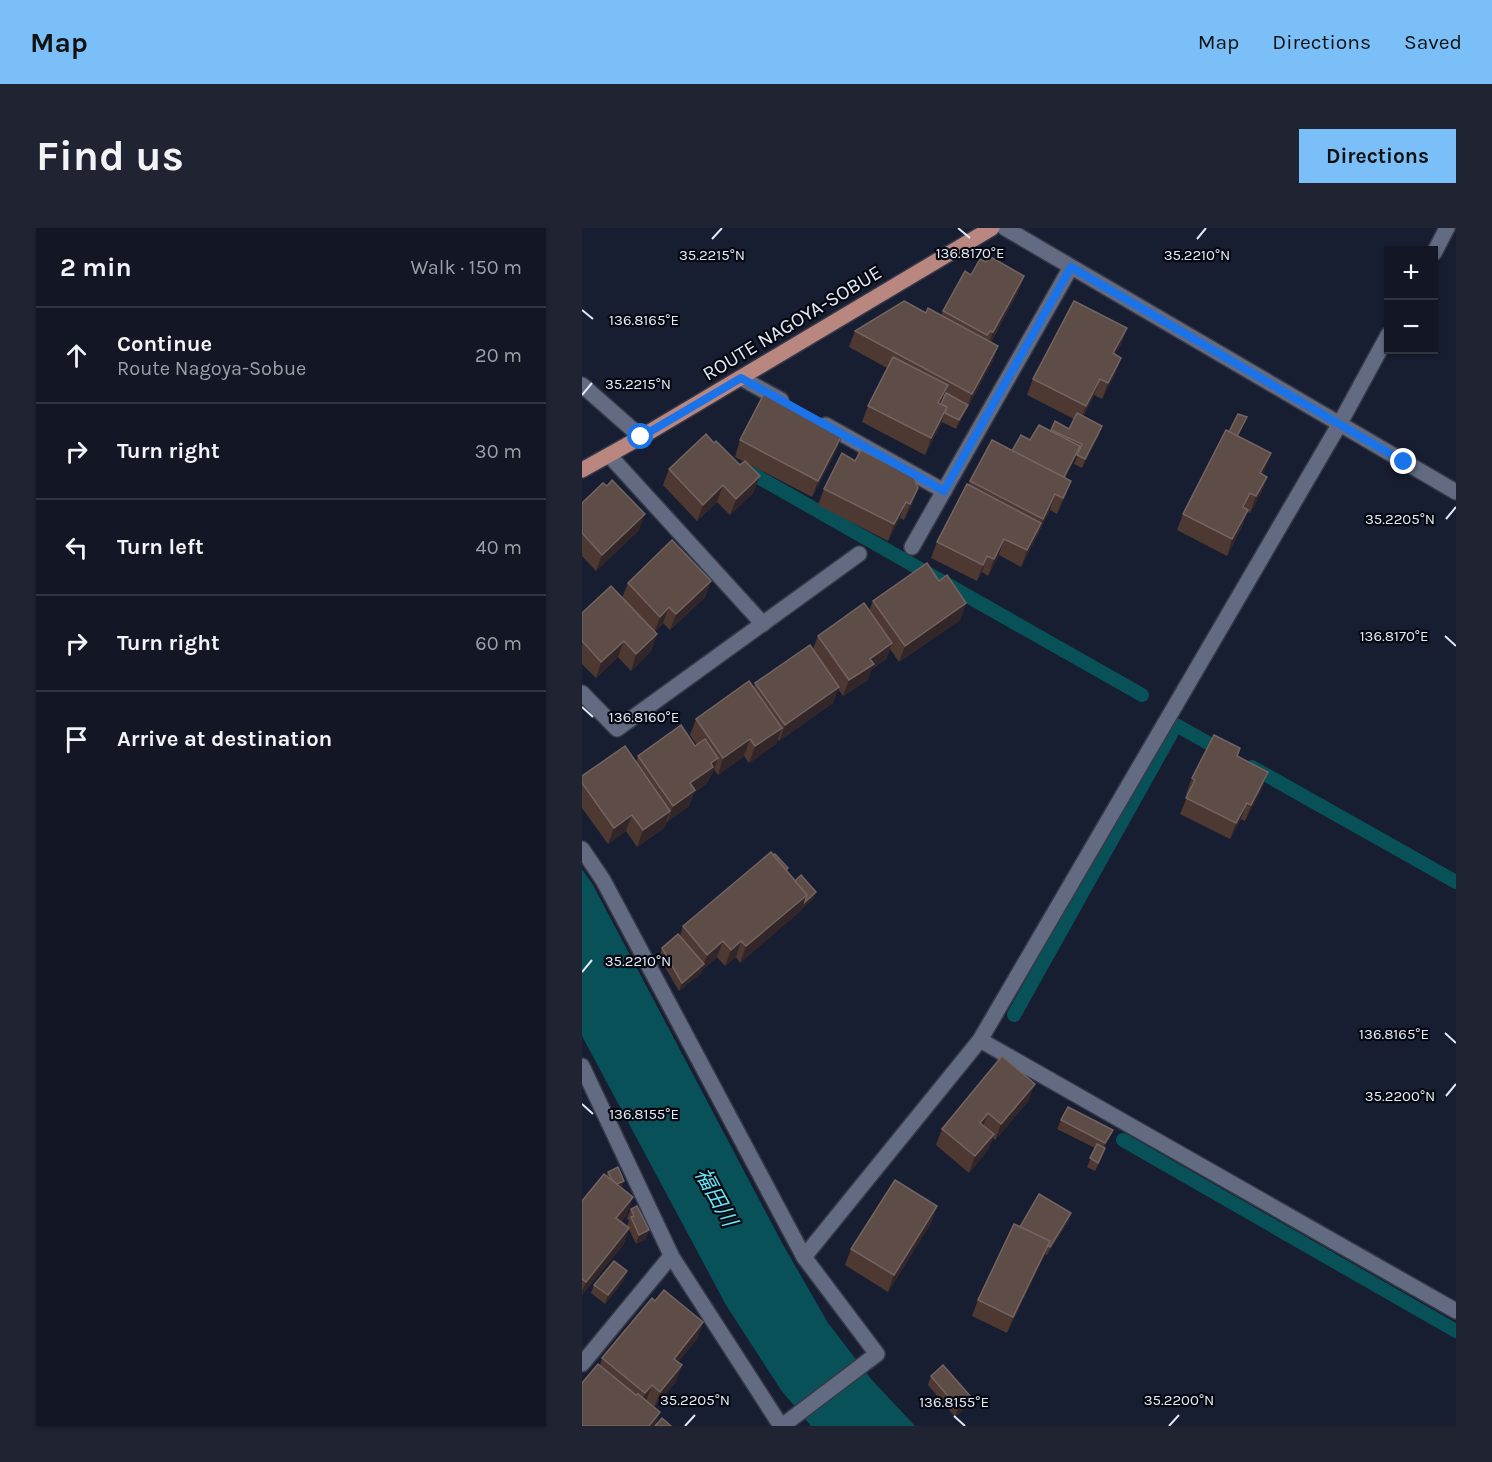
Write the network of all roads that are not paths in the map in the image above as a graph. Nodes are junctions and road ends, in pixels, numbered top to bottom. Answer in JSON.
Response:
{"nodes":[{"id":1,"x":992,"y":228,"type":"edge"},
{"id":2,"x":1005,"y":228,"type":"edge"},
{"id":3,"x":1447,"y":228,"type":"edge"},
{"id":4,"x":1438,"y":246,"type":"edge"},
{"id":5,"x":1071,"y":267,"type":"junction"},
{"id":6,"x":1384,"y":344,"type":"edge"},
{"id":7,"x":741,"y":378,"type":"junction"},
{"id":8,"x":582,"y":385,"type":"edge"},
{"id":9,"x":791,"y":406,"type":"edge"},
{"id":10,"x":812,"y":417,"type":"edge"},
{"id":11,"x":1339,"y":425,"type":"junction"},
{"id":12,"x":641,"y":437,"type":"junction"},
{"id":13,"x":609,"y":455,"type":"junction"},
{"id":14,"x":582,"y":470,"type":"edge"},
{"id":15,"x":944,"y":491,"type":"junction"},
{"id":16,"x":1456,"y":492,"type":"edge"},
{"id":17,"x":912,"y":547,"type":"dead end"},
{"id":18,"x":859,"y":554,"type":"dead end"},
{"id":19,"x":763,"y":624,"type":"junction"},
{"id":20,"x":582,"y":693,"type":"edge"},
{"id":21,"x":582,"y":849,"type":"edge"},
{"id":22,"x":980,"y":1040,"type":"junction"},
{"id":23,"x":582,"y":1066,"type":"edge"},
{"id":24,"x":671,"y":1256,"type":"junction"},
{"id":25,"x":804,"y":1257,"type":"junction"},
{"id":26,"x":1456,"y":1311,"type":"edge"},
{"id":27,"x":582,"y":1364,"type":"edge"},
{"id":28,"x":786,"y":1423,"type":"edge"}],
"edges":[{"from":1,"to":7,"type":"main road","name":"ROUTE NAGOYA-SOBUE"},
{"from":2,"to":5,"type":"street"},
{"from":3,"to":4,"type":"street"},
{"from":5,"to":11,"type":"street"},
{"from":5,"to":15,"type":"street"},
{"from":6,"to":11,"type":"street"},
{"from":7,"to":9,"type":"street"},
{"from":7,"to":12,"type":"main road","name":"ROUTE NAGOYA-SOBUE"},
{"from":8,"to":12,"type":"street"},
{"from":10,"to":15,"type":"street"},
{"from":11,"to":16,"type":"street"},
{"from":11,"to":22,"type":"street"},
{"from":12,"to":13,"type":"main road","name":"ROUTE NAGOYA-SOBUE"},
{"from":13,"to":14,"type":"main road","name":"ROUTE NAGOYA-SOBUE"},
{"from":13,"to":19,"type":"street"},
{"from":15,"to":17,"type":"street"},
{"from":18,"to":19,"type":"street"},
{"from":19,"to":20,"type":"street"},
{"from":21,"to":25,"type":"street"},
{"from":22,"to":25,"type":"street"},
{"from":22,"to":26,"type":"street"},
{"from":23,"to":24,"type":"street"},
{"from":24,"to":27,"type":"street"},
{"from":24,"to":28,"type":"street"},
{"from":25,"to":28,"type":"street"}]}
